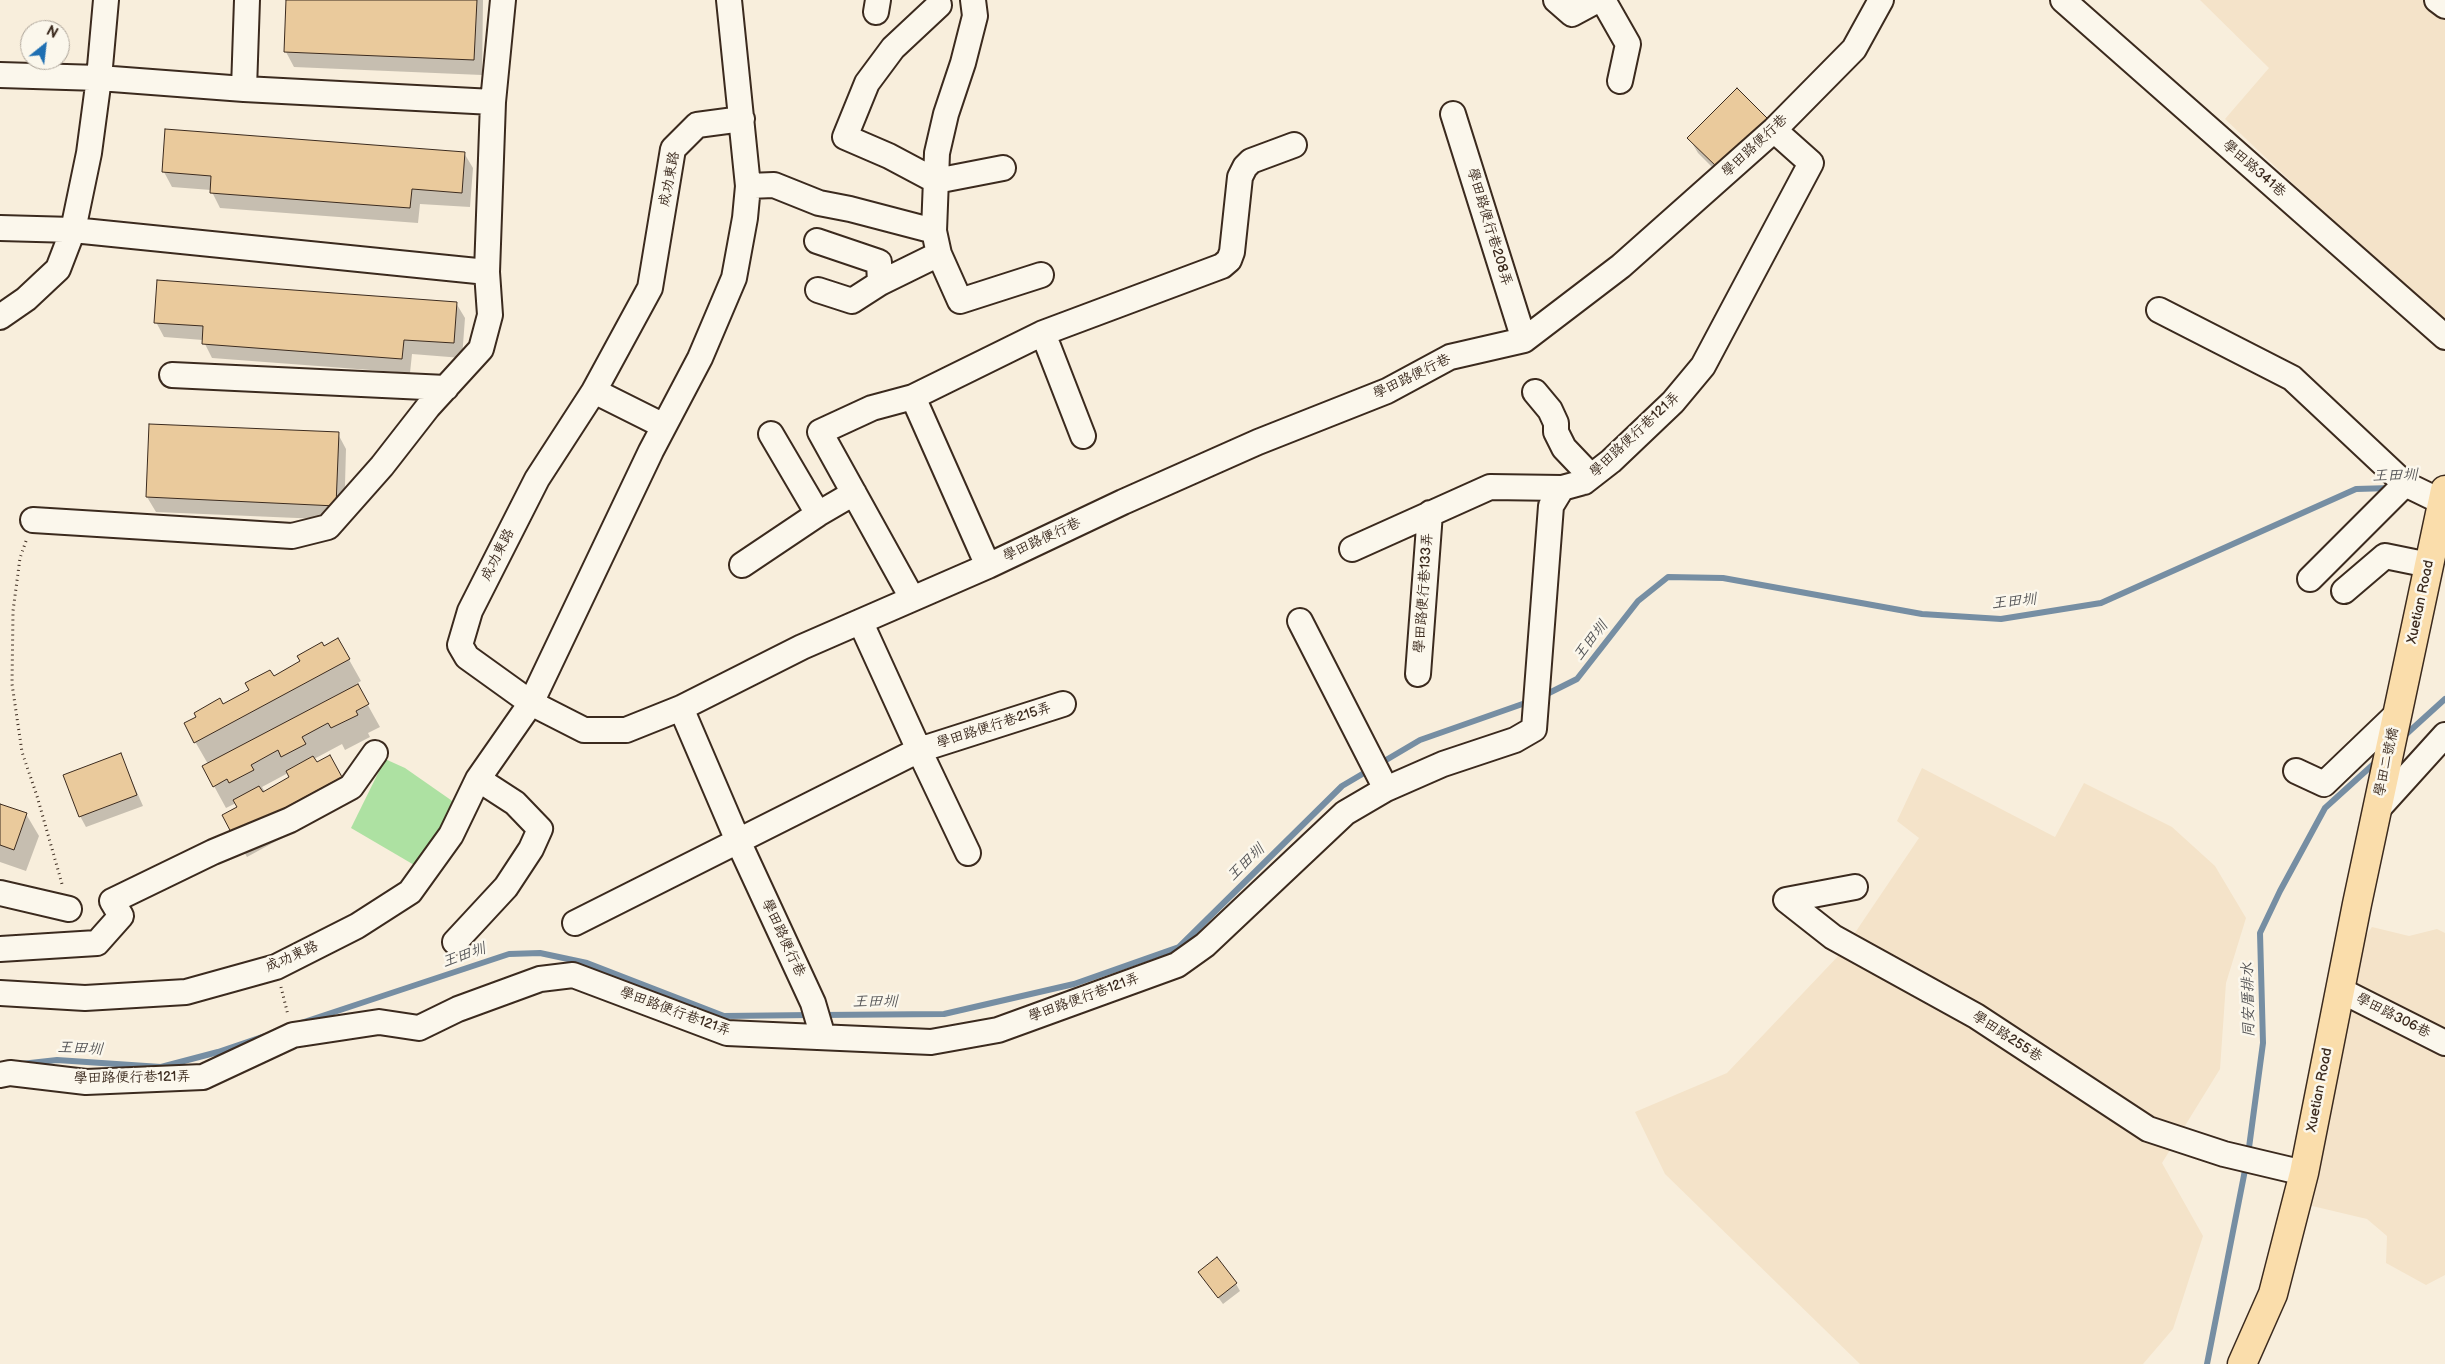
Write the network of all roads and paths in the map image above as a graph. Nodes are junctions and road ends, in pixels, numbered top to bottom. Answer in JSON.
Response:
{"nodes":[{"id":1,"x":106,"y":0,"type":"edge"},
{"id":2,"x":247,"y":0,"type":"edge"},
{"id":3,"x":504,"y":0,"type":"edge"},
{"id":4,"x":729,"y":0,"type":"edge"},
{"id":5,"x":973,"y":0,"type":"edge"},
{"id":6,"x":1556,"y":0,"type":"edge"},
{"id":7,"x":1598,"y":0,"type":"edge"},
{"id":8,"x":1604,"y":0,"type":"edge"},
{"id":9,"x":1880,"y":0,"type":"edge"},
{"id":10,"x":2063,"y":0,"type":"edge"},
{"id":11,"x":2437,"y":0,"type":"edge"},
{"id":12,"x":939,"y":5,"type":"dead end"},
{"id":13,"x":2445,"y":6,"type":"edge"},
{"id":14,"x":0,"y":75,"type":"edge"},
{"id":15,"x":99,"y":78,"type":"junction"},
{"id":16,"x":1620,"y":81,"type":"dead end"},
{"id":17,"x":244,"y":89,"type":"junction"},
{"id":18,"x":493,"y":102,"type":"junction"},
{"id":19,"x":1453,"y":114,"type":"dead end"},
{"id":20,"x":742,"y":119,"type":"junction"},
{"id":21,"x":1774,"y":130,"type":"junction"},
{"id":22,"x":1294,"y":145,"type":"dead end"},
{"id":23,"x":1003,"y":168,"type":"dead end"},
{"id":24,"x":936,"y":181,"type":"junction"},
{"id":25,"x":748,"y":186,"type":"junction"},
{"id":26,"x":0,"y":228,"type":"edge"},
{"id":27,"x":73,"y":230,"type":"junction"},
{"id":28,"x":934,"y":230,"type":"junction"},
{"id":29,"x":817,"y":241,"type":"dead end"},
{"id":30,"x":939,"y":254,"type":"junction"},
{"id":31,"x":487,"y":272,"type":"junction"},
{"id":32,"x":1041,"y":275,"type":"dead end"},
{"id":33,"x":880,"y":283,"type":"junction"},
{"id":34,"x":818,"y":290,"type":"dead end"},
{"id":35,"x":2159,"y":310,"type":"dead end"},
{"id":36,"x":0,"y":317,"type":"edge"},
{"id":37,"x":1043,"y":333,"type":"junction"},
{"id":38,"x":2445,"y":337,"type":"edge"},
{"id":39,"x":1524,"y":340,"type":"junction"},
{"id":40,"x":172,"y":374,"type":"dead end"},
{"id":41,"x":446,"y":388,"type":"junction"},
{"id":42,"x":594,"y":391,"type":"junction"},
{"id":43,"x":1535,"y":392,"type":"dead end"},
{"id":44,"x":913,"y":397,"type":"junction"},
{"id":45,"x":664,"y":426,"type":"junction"},
{"id":46,"x":771,"y":434,"type":"dead end"},
{"id":47,"x":1083,"y":436,"type":"dead end"},
{"id":48,"x":2405,"y":484,"type":"junction"},
{"id":49,"x":1573,"y":485,"type":"junction"},
{"id":50,"x":854,"y":493,"type":"junction"},
{"id":51,"x":2444,"y":496,"type":"edge"},
{"id":52,"x":1430,"y":513,"type":"junction"},
{"id":53,"x":818,"y":514,"type":"junction"},
{"id":54,"x":33,"y":520,"type":"joint"},
{"id":55,"x":1352,"y":549,"type":"dead end"},
{"id":56,"x":2429,"y":565,"type":"junction"},
{"id":57,"x":742,"y":566,"type":"dead end"},
{"id":58,"x":988,"y":566,"type":"junction"},
{"id":59,"x":2310,"y":579,"type":"dead end"},
{"id":60,"x":2344,"y":591,"type":"dead end"},
{"id":61,"x":912,"y":598,"type":"junction"},
{"id":62,"x":1300,"y":620,"type":"dead end"},
{"id":63,"x":861,"y":623,"type":"junction"},
{"id":64,"x":1418,"y":674,"type":"dead end"},
{"id":65,"x":531,"y":703,"type":"junction"},
{"id":66,"x":1063,"y":704,"type":"dead end"},
{"id":67,"x":681,"y":708,"type":"junction"},
{"id":68,"x":2397,"y":714,"type":"junction"},
{"id":69,"x":2445,"y":735,"type":"edge"},
{"id":70,"x":919,"y":750,"type":"junction"},
{"id":71,"x":375,"y":753,"type":"dead end"},
{"id":72,"x":2296,"y":771,"type":"dead end"},
{"id":73,"x":478,"y":779,"type":"junction"},
{"id":74,"x":1386,"y":789,"type":"junction"},
{"id":75,"x":2377,"y":810,"type":"junction"},
{"id":76,"x":738,"y":841,"type":"junction"},
{"id":77,"x":968,"y":853,"type":"dead end"},
{"id":78,"x":1855,"y":887,"type":"dead end"},
{"id":79,"x":0,"y":893,"type":"edge"},
{"id":80,"x":69,"y":909,"type":"joint"},
{"id":81,"x":575,"y":923,"type":"dead end"},
{"id":82,"x":455,"y":942,"type":"dead end"},
{"id":83,"x":0,"y":949,"type":"edge"},
{"id":84,"x":276,"y":967,"type":"junction"},
{"id":85,"x":2340,"y":990,"type":"junction"},
{"id":86,"x":0,"y":993,"type":"edge"},
{"id":87,"x":289,"y":1018,"type":"dead end"},
{"id":88,"x":823,"y":1037,"type":"junction"},
{"id":89,"x":2445,"y":1043,"type":"edge"},
{"id":90,"x":0,"y":1075,"type":"edge"},
{"id":91,"x":2304,"y":1173,"type":"junction"},
{"id":92,"x":2242,"y":1364,"type":"edge"}],
"edges":[{"from":1,"to":15,"type":"street"},
{"from":2,"to":17,"type":"street"},
{"from":3,"to":18,"type":"street"},
{"from":4,"to":20,"type":"street","name":"成功東路"},
{"from":5,"to":24,"type":"street"},
{"from":6,"to":7,"type":"street"},
{"from":8,"to":16,"type":"street"},
{"from":9,"to":21,"type":"street","name":"學田路便行巷"},
{"from":10,"to":38,"type":"street","name":"學田路341巷"},
{"from":11,"to":13,"type":"street"},
{"from":12,"to":24,"type":"street"},
{"from":14,"to":15,"type":"street"},
{"from":15,"to":17,"type":"street"},
{"from":15,"to":27,"type":"street"},
{"from":17,"to":18,"type":"street"},
{"from":18,"to":31,"type":"street"},
{"from":19,"to":39,"type":"street","name":"學田路便行巷208弄"},
{"from":20,"to":25,"type":"street","name":"成功東路"},
{"from":20,"to":42,"type":"street","name":"成功東路"},
{"from":21,"to":39,"type":"street","name":"學田路便行巷"},
{"from":21,"to":49,"type":"street","name":"學田路便行巷121弄"},
{"from":22,"to":37,"type":"street"},
{"from":23,"to":24,"type":"street"},
{"from":24,"to":28,"type":"street"},
{"from":25,"to":28,"type":"street"},
{"from":25,"to":45,"type":"street","name":"成功東路"},
{"from":26,"to":27,"type":"street"},
{"from":27,"to":31,"type":"street"},
{"from":27,"to":36,"type":"street"},
{"from":28,"to":30,"type":"street"},
{"from":29,"to":33,"type":"street"},
{"from":30,"to":32,"type":"street"},
{"from":30,"to":33,"type":"street"},
{"from":31,"to":41,"type":"street"},
{"from":33,"to":34,"type":"street"},
{"from":35,"to":48,"type":"street"},
{"from":37,"to":44,"type":"street"},
{"from":37,"to":47,"type":"street"},
{"from":39,"to":58,"type":"street","name":"學田路便行巷"},
{"from":40,"to":41,"type":"street"},
{"from":41,"to":54,"type":"street"},
{"from":42,"to":45,"type":"street"},
{"from":42,"to":65,"type":"street","name":"成功東路"},
{"from":43,"to":49,"type":"street"},
{"from":44,"to":50,"type":"street"},
{"from":44,"to":58,"type":"street","name":"學田路便行巷"},
{"from":45,"to":65,"type":"street","name":"成功東路"},
{"from":46,"to":53,"type":"street"},
{"from":48,"to":51,"type":"street"},
{"from":48,"to":59,"type":"street"},
{"from":49,"to":52,"type":"street","name":"學田路便行巷133弄"},
{"from":49,"to":74,"type":"street","name":"學田路便行巷121弄"},
{"from":50,"to":53,"type":"street"},
{"from":50,"to":61,"type":"street"},
{"from":51,"to":56,"type":"main road","name":"Xuetian Road"},
{"from":52,"to":55,"type":"street","name":"學田路便行巷133弄"},
{"from":52,"to":64,"type":"street","name":"學田路便行巷133弄"},
{"from":53,"to":57,"type":"street"},
{"from":54,"to":80,"type":"path"},
{"from":56,"to":60,"type":"street"},
{"from":56,"to":68,"type":"main road","name":"Xuetian Road"},
{"from":58,"to":61,"type":"street","name":"學田路便行巷"},
{"from":61,"to":63,"type":"street","name":"學田路便行巷"},
{"from":62,"to":74,"type":"street"},
{"from":63,"to":67,"type":"street","name":"學田路便行巷"},
{"from":63,"to":70,"type":"street"},
{"from":65,"to":67,"type":"street","name":"學田路便行巷"},
{"from":65,"to":73,"type":"street","name":"成功東路"},
{"from":66,"to":70,"type":"street","name":"學田路便行巷215弄"},
{"from":67,"to":76,"type":"street","name":"學田路便行巷"},
{"from":68,"to":72,"type":"street"},
{"from":68,"to":75,"type":"main road","name":"學田二號橋"},
{"from":69,"to":75,"type":"street"},
{"from":70,"to":76,"type":"street"},
{"from":70,"to":77,"type":"street","name":"學田路便行巷215弄"},
{"from":71,"to":83,"type":"street"},
{"from":73,"to":82,"type":"street"},
{"from":73,"to":84,"type":"street","name":"成功東路"},
{"from":74,"to":88,"type":"street","name":"學田路便行巷121弄"},
{"from":75,"to":85,"type":"main road","name":"Xuetian Road"},
{"from":76,"to":81,"type":"street"},
{"from":76,"to":88,"type":"street","name":"學田路便行巷"},
{"from":78,"to":91,"type":"street","name":"學田路255巷"},
{"from":79,"to":80,"type":"street"},
{"from":84,"to":86,"type":"street","name":"成功東路"},
{"from":84,"to":87,"type":"path"},
{"from":85,"to":89,"type":"street","name":"學田路306巷"},
{"from":85,"to":91,"type":"main road","name":"Xuetian Road"},
{"from":88,"to":90,"type":"street","name":"學田路便行巷121弄"},
{"from":91,"to":92,"type":"main road","name":"Xuetian Road"}]}
